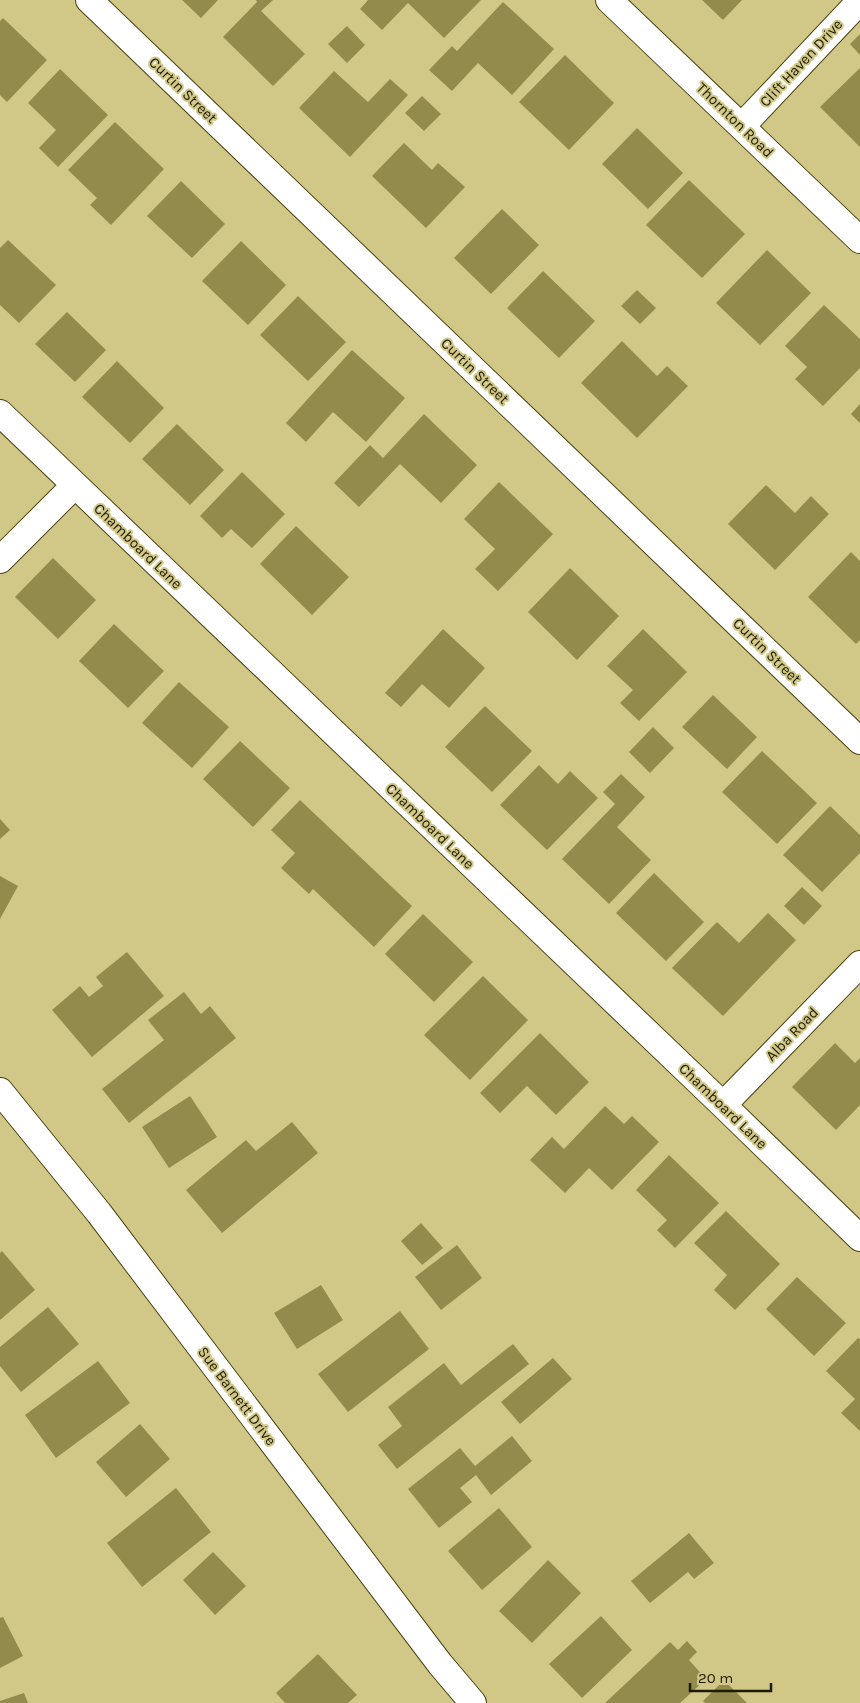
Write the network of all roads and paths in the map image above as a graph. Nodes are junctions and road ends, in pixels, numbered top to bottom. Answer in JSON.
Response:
{"nodes":[{"id":1,"x":89,"y":0,"type":"edge"},
{"id":2,"x":609,"y":0,"type":"edge"},
{"id":3,"x":860,"y":1,"type":"edge"},
{"id":4,"x":742,"y":126,"type":"junction"},
{"id":5,"x":860,"y":240,"type":"edge"},
{"id":6,"x":0,"y":413,"type":"edge"},
{"id":7,"x":74,"y":485,"type":"junction"},
{"id":8,"x":0,"y":560,"type":"edge"},
{"id":9,"x":860,"y":741,"type":"edge"},
{"id":10,"x":860,"y":964,"type":"edge"},
{"id":11,"x":0,"y":1091,"type":"edge"},
{"id":12,"x":723,"y":1105,"type":"junction"},
{"id":13,"x":860,"y":1238,"type":"edge"},
{"id":14,"x":473,"y":1703,"type":"edge"}],
"edges":[{"from":1,"to":9,"type":"street","name":"Curtin Street"},
{"from":2,"to":4,"type":"street","name":"Thornton Road"},
{"from":3,"to":4,"type":"street","name":"Clift Haven Drive"},
{"from":4,"to":5,"type":"street","name":"Thornton Road"},
{"from":6,"to":7,"type":"street","name":"Chamboard Lane"},
{"from":7,"to":8,"type":"street"},
{"from":7,"to":12,"type":"street","name":"Chamboard Lane"},
{"from":10,"to":12,"type":"street","name":"Alba Road"},
{"from":11,"to":14,"type":"street","name":"Sue Barnett Drive"},
{"from":12,"to":13,"type":"street","name":"Chamboard Lane"}]}
